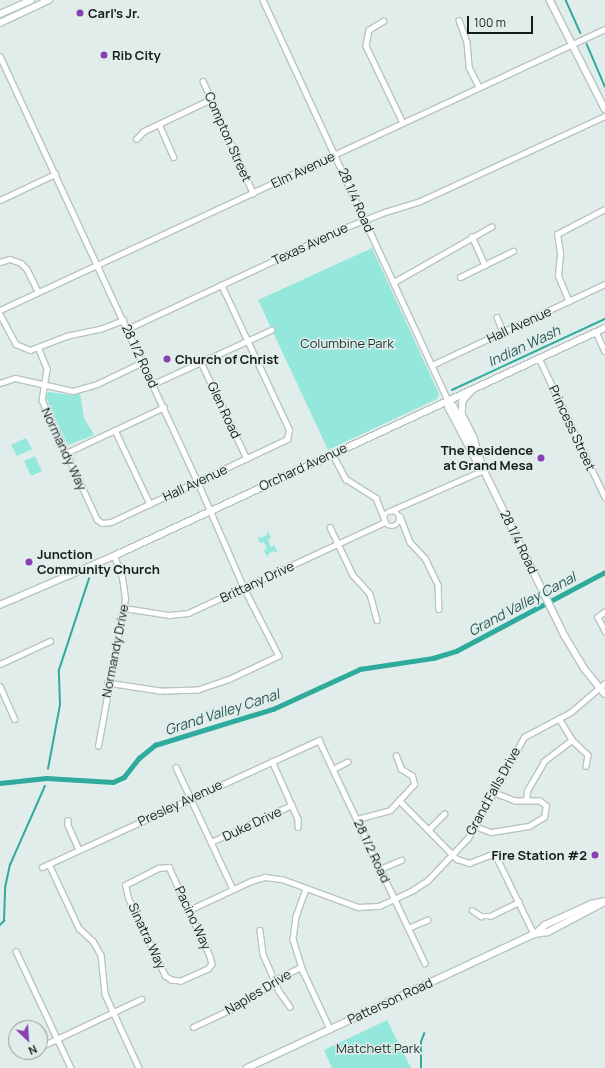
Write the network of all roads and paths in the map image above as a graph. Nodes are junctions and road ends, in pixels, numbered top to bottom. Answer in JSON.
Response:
{"nodes":[{"id":1,"x":31,"y":0,"type":"edge"},
{"id":2,"x":46,"y":0,"type":"edge"},
{"id":3,"x":264,"y":0,"type":"edge"},
{"id":4,"x":550,"y":0,"type":"edge"},
{"id":5,"x":0,"y":14,"type":"edge"},
{"id":6,"x":459,"y":20,"type":"dead end"},
{"id":7,"x":384,"y":21,"type":"dead end"},
{"id":8,"x":0,"y":23,"type":"edge"},
{"id":9,"x":605,"y":29,"type":"edge"},
{"id":10,"x":574,"y":43,"type":"junction"},
{"id":11,"x":0,"y":56,"type":"edge"},
{"id":12,"x":203,"y":81,"type":"dead end"},
{"id":13,"x":479,"y":87,"type":"junction"},
{"id":14,"x":211,"y":99,"type":"junction"},
{"id":15,"x":605,"y":109,"type":"edge"},
{"id":16,"x":605,"y":116,"type":"edge"},
{"id":17,"x":403,"y":123,"type":"junction"},
{"id":18,"x":159,"y":124,"type":"junction"},
{"id":19,"x":136,"y":140,"type":"dead end"},
{"id":20,"x":336,"y":155,"type":"junction"},
{"id":21,"x":174,"y":157,"type":"dead end"},
{"id":22,"x":55,"y":174,"type":"junction"},
{"id":23,"x":253,"y":193,"type":"junction"},
{"id":24,"x":0,"y":200,"type":"edge"},
{"id":25,"x":605,"y":209,"type":"edge"},
{"id":26,"x":365,"y":219,"type":"junction"},
{"id":27,"x":491,"y":227,"type":"dead end"},
{"id":28,"x":472,"y":236,"type":"junction"},
{"id":29,"x":513,"y":251,"type":"dead end"},
{"id":30,"x":0,"y":262,"type":"edge"},
{"id":31,"x":97,"y":265,"type":"junction"},
{"id":32,"x":485,"y":265,"type":"junction"},
{"id":33,"x":460,"y":277,"type":"dead end"},
{"id":34,"x":394,"y":282,"type":"junction"},
{"id":35,"x":605,"y":284,"type":"edge"},
{"id":36,"x":221,"y":285,"type":"junction"},
{"id":37,"x":38,"y":292,"type":"junction"},
{"id":38,"x":569,"y":302,"type":"junction"},
{"id":39,"x":0,"y":310,"type":"edge"},
{"id":40,"x":0,"y":314,"type":"edge"},
{"id":41,"x":497,"y":317,"type":"dead end"},
{"id":42,"x":123,"y":320,"type":"junction"},
{"id":43,"x":605,"y":328,"type":"edge"},
{"id":44,"x":127,"y":329,"type":"junction"},
{"id":45,"x":272,"y":330,"type":"dead end"},
{"id":46,"x":503,"y":332,"type":"junction"},
{"id":47,"x":596,"y":332,"type":"junction"},
{"id":48,"x":247,"y":341,"type":"junction"},
{"id":49,"x":39,"y":349,"type":"junction"},
{"id":50,"x":605,"y":352,"type":"edge"},
{"id":51,"x":539,"y":358,"type":"junction"},
{"id":52,"x":142,"y":362,"type":"junction"},
{"id":53,"x":202,"y":362,"type":"junction"},
{"id":54,"x":432,"y":365,"type":"junction"},
{"id":55,"x":0,"y":383,"type":"edge"},
{"id":56,"x":153,"y":384,"type":"junction"},
{"id":57,"x":45,"y":385,"type":"junction"},
{"id":58,"x":479,"y":386,"type":"junction"},
{"id":59,"x":448,"y":400,"type":"junction"},
{"id":60,"x":164,"y":407,"type":"junction"},
{"id":61,"x":115,"y":430,"type":"junction"},
{"id":62,"x":66,"y":453,"type":"junction"},
{"id":63,"x":332,"y":453,"type":"junction"},
{"id":64,"x":477,"y":454,"type":"junction"},
{"id":65,"x":247,"y":459,"type":"junction"},
{"id":66,"x":484,"y":470,"type":"junction"},
{"id":67,"x":198,"y":482,"type":"junction"},
{"id":68,"x":605,"y":497,"type":"edge"},
{"id":69,"x":150,"y":504,"type":"junction"},
{"id":70,"x":212,"y":510,"type":"junction"},
{"id":71,"x":390,"y":511,"type":"junction"},
{"id":72,"x":400,"y":516,"type":"junction"},
{"id":73,"x":384,"y":520,"type":"junction"},
{"id":74,"x":102,"y":523,"type":"joint"},
{"id":75,"x":330,"y":527,"type":"dead end"},
{"id":76,"x":338,"y":544,"type":"junction"},
{"id":77,"x":114,"y":556,"type":"junction"},
{"id":78,"x":244,"y":588,"type":"junction"},
{"id":79,"x":0,"y":605,"type":"edge"},
{"id":80,"x":124,"y":608,"type":"junction"},
{"id":81,"x":439,"y":608,"type":"dead end"},
{"id":82,"x":605,"y":612,"type":"edge"},
{"id":83,"x":377,"y":620,"type":"dead end"},
{"id":84,"x":605,"y":631,"type":"edge"},
{"id":85,"x":50,"y":641,"type":"dead end"},
{"id":86,"x":0,"y":664,"type":"edge"},
{"id":87,"x":605,"y":683,"type":"edge"},
{"id":88,"x":108,"y":684,"type":"junction"},
{"id":89,"x":600,"y":688,"type":"junction"},
{"id":90,"x":1,"y":689,"type":"edge"},
{"id":91,"x":605,"y":694,"type":"edge"},
{"id":92,"x":559,"y":718,"type":"junction"},
{"id":93,"x":14,"y":719,"type":"dead end"},
{"id":94,"x":319,"y":740,"type":"joint"},
{"id":95,"x":572,"y":740,"type":"junction"},
{"id":96,"x":98,"y":746,"type":"dead end"},
{"id":97,"x":396,"y":756,"type":"dead end"},
{"id":98,"x":272,"y":761,"type":"junction"},
{"id":99,"x":347,"y":762,"type":"dead end"},
{"id":100,"x":586,"y":766,"type":"dead end"},
{"id":101,"x":176,"y":767,"type":"dead end"},
{"id":102,"x":333,"y":769,"type":"junction"},
{"id":103,"x":492,"y":792,"type":"junction"},
{"id":104,"x":191,"y":798,"type":"junction"},
{"id":105,"x":399,"y":800,"type":"junction"},
{"id":106,"x":526,"y":801,"type":"junction"},
{"id":107,"x":292,"y":805,"type":"junction"},
{"id":108,"x":444,"y":814,"type":"dead end"},
{"id":109,"x":357,"y":819,"type":"junction"},
{"id":110,"x":68,"y":820,"type":"dead end"},
{"id":111,"x":475,"y":826,"type":"junction"},
{"id":112,"x":298,"y":827,"type":"dead end"},
{"id":113,"x":428,"y":830,"type":"junction"},
{"id":114,"x":211,"y":842,"type":"junction"},
{"id":115,"x":79,"y":850,"type":"junction"},
{"id":116,"x":453,"y":855,"type":"junction"},
{"id":117,"x":401,"y":860,"type":"dead end"},
{"id":118,"x":49,"y":864,"type":"junction"},
{"id":119,"x":42,"y":867,"type":"dead end"},
{"id":120,"x":380,"y":869,"type":"junction"},
{"id":121,"x":125,"y":885,"type":"joint"},
{"id":122,"x":233,"y":889,"type":"junction"},
{"id":123,"x":306,"y":889,"type":"junction"},
{"id":124,"x":394,"y":899,"type":"junction"},
{"id":125,"x":519,"y":902,"type":"junction"},
{"id":126,"x":605,"y":902,"type":"edge"},
{"id":127,"x":189,"y":910,"type":"junction"},
{"id":128,"x":472,"y":910,"type":"dead end"},
{"id":129,"x":427,"y":920,"type":"dead end"},
{"id":130,"x":408,"y":928,"type":"junction"},
{"id":131,"x":260,"y":930,"type":"dead end"},
{"id":132,"x":534,"y":934,"type":"junction"},
{"id":133,"x":16,"y":951,"type":"dead end"},
{"id":134,"x":425,"y":963,"type":"dead end"},
{"id":135,"x":301,"y":967,"type":"junction"},
{"id":136,"x":208,"y":969,"type":"joint"},
{"id":137,"x":275,"y":981,"type":"junction"},
{"id":138,"x":141,"y":999,"type":"dead end"},
{"id":139,"x":290,"y":1007,"type":"dead end"},
{"id":140,"x":113,"y":1012,"type":"junction"},
{"id":141,"x":193,"y":1027,"type":"dead end"},
{"id":142,"x":330,"y":1029,"type":"junction"},
{"id":143,"x":57,"y":1039,"type":"junction"},
{"id":144,"x":48,"y":1043,"type":"edge"},
{"id":145,"x":251,"y":1067,"type":"edge"},
{"id":146,"x":71,"y":1068,"type":"edge"},
{"id":147,"x":139,"y":1068,"type":"edge"}],
"edges":[{"from":1,"to":5,"type":"main road"},
{"from":2,"to":8,"type":"main road"},
{"from":3,"to":20,"type":"street","name":"28 1/4 Road"},
{"from":4,"to":10,"type":"main road"},
{"from":6,"to":13,"type":"street"},
{"from":7,"to":17,"type":"street"},
{"from":9,"to":10,"type":"street","name":"Elm Avenue"},
{"from":10,"to":13,"type":"street","name":"Elm Avenue"},
{"from":10,"to":15,"type":"main road"},
{"from":11,"to":22,"type":"street","name":"28 1/2 Road"},
{"from":12,"to":14,"type":"street","name":"Compton Street"},
{"from":13,"to":17,"type":"street","name":"Elm Avenue"},
{"from":14,"to":18,"type":"street"},
{"from":14,"to":23,"type":"street","name":"Compton Street"},
{"from":16,"to":26,"type":"street","name":"Texas Avenue"},
{"from":17,"to":20,"type":"street","name":"Elm Avenue"},
{"from":18,"to":19,"type":"street"},
{"from":18,"to":21,"type":"street"},
{"from":20,"to":23,"type":"street","name":"Elm Avenue"},
{"from":20,"to":26,"type":"street","name":"28 1/4 Road"},
{"from":22,"to":24,"type":"street"},
{"from":22,"to":31,"type":"street","name":"28 1/2 Road"},
{"from":23,"to":31,"type":"street","name":"Elm Avenue"},
{"from":25,"to":38,"type":"street"},
{"from":26,"to":34,"type":"street","name":"28 1/4 Road"},
{"from":26,"to":36,"type":"street","name":"Texas Avenue"},
{"from":27,"to":28,"type":"street"},
{"from":28,"to":32,"type":"street"},
{"from":28,"to":34,"type":"street"},
{"from":29,"to":32,"type":"street"},
{"from":30,"to":37,"type":"street"},
{"from":31,"to":37,"type":"street","name":"Elm Avenue"},
{"from":31,"to":42,"type":"street","name":"28 1/2 Road"},
{"from":32,"to":33,"type":"street"},
{"from":34,"to":54,"type":"street","name":"28 1/4 Road"},
{"from":35,"to":38,"type":"street","name":"Hall Avenue"},
{"from":36,"to":44,"type":"street","name":"Texas Avenue"},
{"from":36,"to":48,"type":"street"},
{"from":37,"to":39,"type":"street","name":"Elm Avenue"},
{"from":38,"to":46,"type":"street","name":"Hall Avenue"},
{"from":40,"to":49,"type":"street"},
{"from":41,"to":46,"type":"street"},
{"from":42,"to":44,"type":"street","name":"28 1/2 Road"},
{"from":42,"to":49,"type":"street"},
{"from":43,"to":47,"type":"main road","name":"Orchard Avenue"},
{"from":44,"to":52,"type":"street","name":"28 1/2 Road"},
{"from":45,"to":48,"type":"street"},
{"from":46,"to":54,"type":"street","name":"Hall Avenue"},
{"from":47,"to":50,"type":"street"},
{"from":47,"to":51,"type":"main road","name":"Orchard Avenue"},
{"from":48,"to":53,"type":"street"},
{"from":48,"to":65,"type":"street","name":"Hall Avenue"},
{"from":49,"to":57,"type":"street","name":"Normandy Way"},
{"from":51,"to":58,"type":"main road","name":"Orchard Avenue"},
{"from":51,"to":68,"type":"street","name":"Princess Street"},
{"from":52,"to":56,"type":"street","name":"28 1/2 Road"},
{"from":52,"to":57,"type":"street"},
{"from":53,"to":56,"type":"street"},
{"from":53,"to":65,"type":"street","name":"Glen Road"},
{"from":54,"to":59,"type":"street","name":"28 1/4 Road"},
{"from":55,"to":57,"type":"street"},
{"from":56,"to":60,"type":"street","name":"28 1/2 Road"},
{"from":57,"to":62,"type":"street","name":"Normandy Way"},
{"from":58,"to":59,"type":"main road","name":"Orchard Avenue"},
{"from":58,"to":64,"type":"main road"},
{"from":59,"to":63,"type":"main road","name":"Orchard Avenue"},
{"from":59,"to":64,"type":"street","name":"28 1/4 Road"},
{"from":59,"to":66,"type":"main road","name":"28 1/4 Road"},
{"from":60,"to":61,"type":"street"},
{"from":60,"to":67,"type":"street","name":"28 1/2 Road"},
{"from":61,"to":62,"type":"street"},
{"from":61,"to":69,"type":"street"},
{"from":62,"to":74,"type":"street","name":"Normandy Way"},
{"from":63,"to":70,"type":"main road","name":"Orchard Avenue"},
{"from":63,"to":73,"type":"street"},
{"from":64,"to":66,"type":"main road","name":"28 1/4 Road"},
{"from":65,"to":67,"type":"street","name":"Hall Avenue"},
{"from":66,"to":71,"type":"street"},
{"from":66,"to":89,"type":"main road","name":"28 1/4 Road"},
{"from":67,"to":69,"type":"street","name":"Hall Avenue"},
{"from":67,"to":70,"type":"street","name":"28 1/2 Road"},
{"from":69,"to":74,"type":"street","name":"Hall Avenue"},
{"from":70,"to":77,"type":"main road","name":"Orchard Avenue"},
{"from":70,"to":78,"type":"street","name":"28 1/2 Road"},
{"from":71,"to":72,"type":"street"},
{"from":71,"to":73,"type":"street"},
{"from":72,"to":73,"type":"street"},
{"from":72,"to":81,"type":"street"},
{"from":73,"to":76,"type":"street","name":"Brittany Drive"},
{"from":75,"to":76,"type":"street"},
{"from":76,"to":78,"type":"street","name":"Brittany Drive"},
{"from":76,"to":83,"type":"street"},
{"from":77,"to":79,"type":"main road","name":"Orchard Avenue"},
{"from":77,"to":80,"type":"street","name":"Normandy Drive"},
{"from":78,"to":80,"type":"street","name":"Brittany Drive"},
{"from":78,"to":88,"type":"street","name":"28 1/2 Road"},
{"from":80,"to":88,"type":"street","name":"Normandy Drive"},
{"from":82,"to":84,"type":"street"},
{"from":85,"to":86,"type":"street"},
{"from":87,"to":89,"type":"street","name":"Grand Falls Drive"},
{"from":88,"to":96,"type":"street","name":"Normandy Drive"},
{"from":89,"to":91,"type":"main road","name":"28 1/4 Road"},
{"from":89,"to":92,"type":"street","name":"Grand Falls Drive"},
{"from":90,"to":93,"type":"street"},
{"from":92,"to":95,"type":"street"},
{"from":92,"to":103,"type":"street","name":"Grand Falls Drive"},
{"from":94,"to":98,"type":"street","name":"Presley Avenue"},
{"from":94,"to":102,"type":"street","name":"28 1/2 Road"},
{"from":95,"to":100,"type":"street"},
{"from":95,"to":106,"type":"street"},
{"from":97,"to":105,"type":"street"},
{"from":98,"to":104,"type":"street","name":"Presley Avenue"},
{"from":98,"to":107,"type":"street"},
{"from":99,"to":102,"type":"street"},
{"from":101,"to":104,"type":"street"},
{"from":102,"to":109,"type":"street","name":"28 1/2 Road"},
{"from":103,"to":106,"type":"street"},
{"from":103,"to":111,"type":"street","name":"Grand Falls Drive"},
{"from":104,"to":114,"type":"street"},
{"from":104,"to":115,"type":"street","name":"Presley Avenue"},
{"from":105,"to":109,"type":"street"},
{"from":105,"to":113,"type":"street"},
{"from":106,"to":111,"type":"street"},
{"from":107,"to":112,"type":"street"},
{"from":107,"to":114,"type":"street","name":"Duke Drive"},
{"from":108,"to":113,"type":"street"},
{"from":109,"to":120,"type":"street","name":"28 1/2 Road"},
{"from":110,"to":115,"type":"street"},
{"from":111,"to":116,"type":"street","name":"Grand Falls Drive"},
{"from":113,"to":116,"type":"street"},
{"from":114,"to":122,"type":"street"},
{"from":115,"to":118,"type":"street","name":"Presley Avenue"},
{"from":116,"to":124,"type":"street","name":"Grand Falls Drive"},
{"from":116,"to":125,"type":"street"},
{"from":117,"to":120,"type":"street"},
{"from":118,"to":119,"type":"street","name":"Presley Avenue"},
{"from":118,"to":140,"type":"street"},
{"from":120,"to":124,"type":"street","name":"28 1/2 Road"},
{"from":121,"to":127,"type":"street","name":"Pacino Way"},
{"from":121,"to":136,"type":"street","name":"Sinatra Way"},
{"from":122,"to":123,"type":"street","name":"Grand Falls Drive"},
{"from":122,"to":127,"type":"street","name":"Grand Falls Drive"},
{"from":123,"to":124,"type":"street","name":"Grand Falls Drive"},
{"from":123,"to":135,"type":"street"},
{"from":124,"to":130,"type":"street","name":"28 1/2 Road"},
{"from":125,"to":128,"type":"street"},
{"from":125,"to":132,"type":"street"},
{"from":126,"to":132,"type":"main road","name":"Patterson Road"},
{"from":127,"to":136,"type":"street","name":"Pacino Way"},
{"from":129,"to":130,"type":"street"},
{"from":130,"to":134,"type":"street","name":"28 1/2 Road"},
{"from":131,"to":137,"type":"street"},
{"from":132,"to":142,"type":"main road","name":"Patterson Road"},
{"from":133,"to":143,"type":"street"},
{"from":135,"to":137,"type":"street","name":"Naples Drive"},
{"from":135,"to":142,"type":"street"},
{"from":137,"to":139,"type":"street"},
{"from":137,"to":141,"type":"street","name":"Naples Drive"},
{"from":138,"to":140,"type":"street"},
{"from":140,"to":143,"type":"street"},
{"from":140,"to":147,"type":"street"},
{"from":142,"to":145,"type":"main road","name":"Patterson Road"},
{"from":143,"to":144,"type":"street"},
{"from":143,"to":146,"type":"street"}]}
